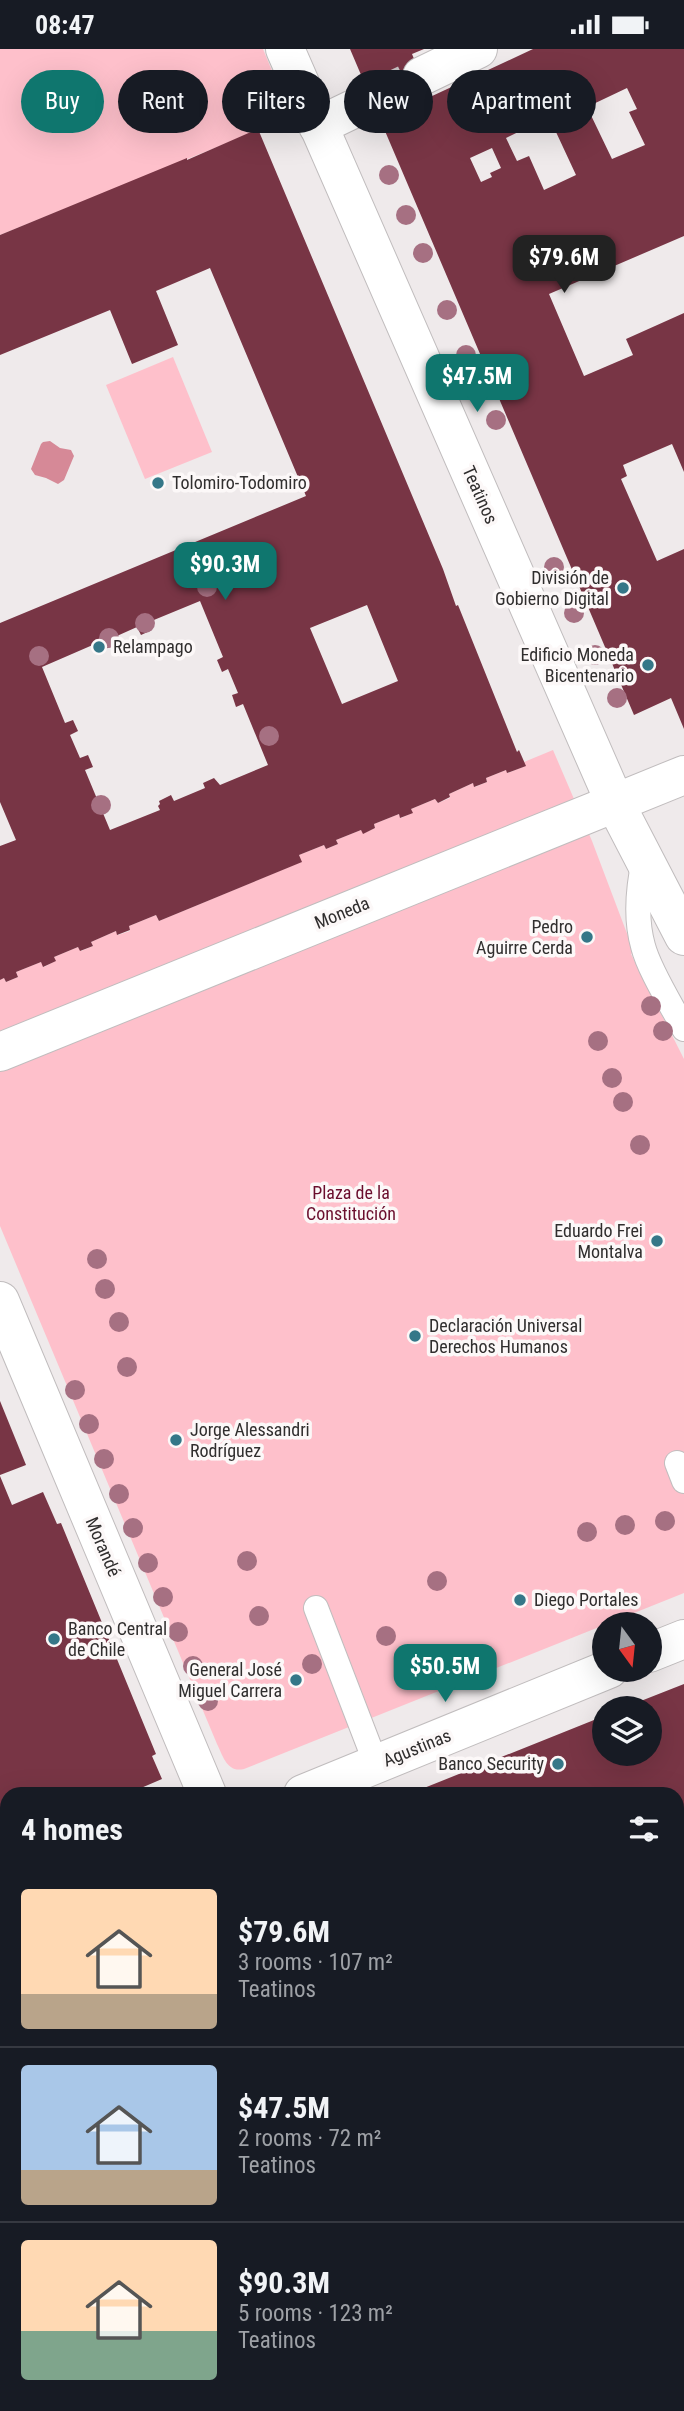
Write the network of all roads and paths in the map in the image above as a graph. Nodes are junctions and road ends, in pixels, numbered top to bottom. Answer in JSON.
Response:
{"nodes":[{"id":1,"x":285,"y":49,"type":"edge"},
{"id":2,"x":478,"y":49,"type":"edge"},
{"id":3,"x":294,"y":70,"type":"edge"},
{"id":4,"x":433,"y":71,"type":"tunnel mouth"},
{"id":5,"x":321,"y":133,"type":"edge"},
{"id":6,"x":684,"y":775,"type":"edge"},
{"id":7,"x":615,"y":803,"type":"junction"},
{"id":8,"x":644,"y":859,"type":"junction"},
{"id":9,"x":684,"y":936,"type":"edge"},
{"id":10,"x":684,"y":1029,"type":"edge"},
{"id":11,"x":0,"y":1052,"type":"edge"},
{"id":12,"x":0,"y":1301,"type":"edge"},
{"id":13,"x":316,"y":1608,"type":"dead end"},
{"id":14,"x":684,"y":1639,"type":"edge"},
{"id":15,"x":662,"y":1648,"type":"edge"},
{"id":16,"x":592,"y":1676,"type":"edge"},
{"id":17,"x":376,"y":1764,"type":"junction"},
{"id":18,"x":204,"y":1787,"type":"edge"},
{"id":19,"x":320,"y":1787,"type":"edge"}],
"edges":[{"from":1,"to":3,"type":"street","name":"Teatinos"},
{"from":2,"to":4,"type":"street"},
{"from":5,"to":7,"type":"street","name":"Teatinos"},
{"from":6,"to":7,"type":"street","name":"Moneda"},
{"from":7,"to":8,"type":"street","name":"Teatinos"},
{"from":7,"to":11,"type":"street","name":"Moneda"},
{"from":8,"to":9,"type":"street","name":"Teatinos"},
{"from":8,"to":10,"type":"lane"},
{"from":12,"to":18,"type":"street","name":"Morandé"},
{"from":13,"to":17,"type":"lane"},
{"from":14,"to":15,"type":"street"},
{"from":16,"to":17,"type":"street","name":"Agustinas"},
{"from":17,"to":19,"type":"street","name":"Agustinas"}]}
